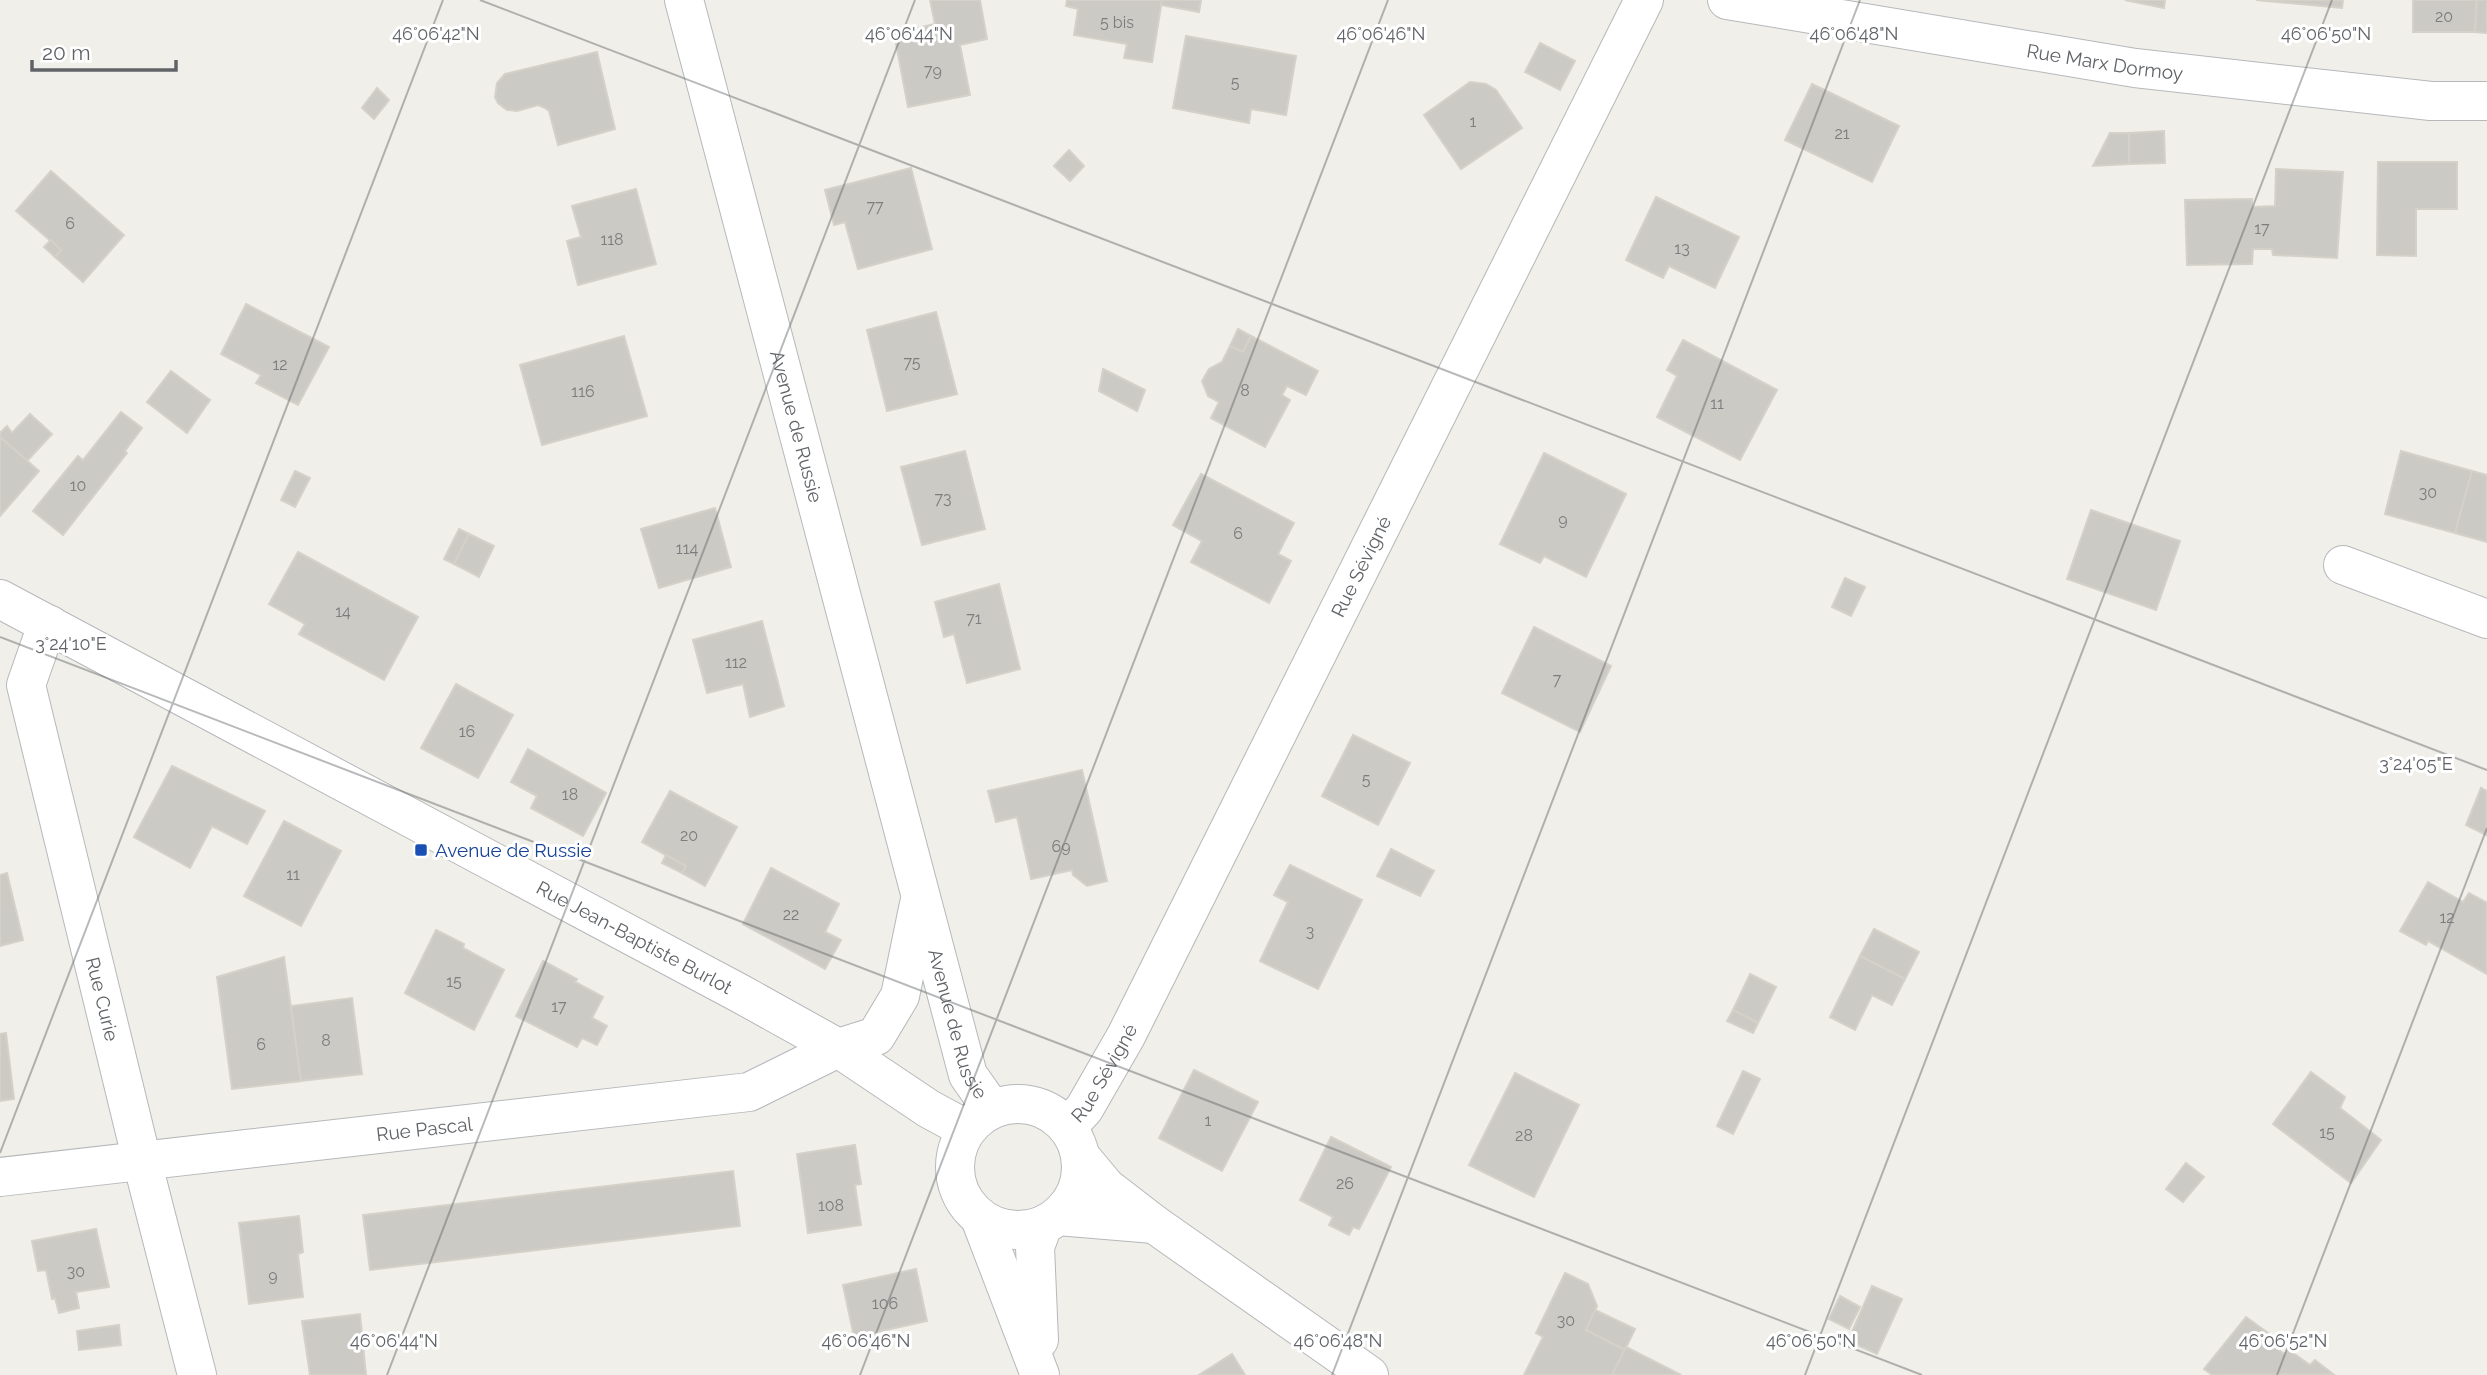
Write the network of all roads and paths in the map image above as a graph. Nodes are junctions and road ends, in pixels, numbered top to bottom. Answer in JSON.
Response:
{"nodes":[{"id":1,"x":684,"y":0,"type":"edge"},
{"id":2,"x":1644,"y":0,"type":"edge"},
{"id":3,"x":1727,"y":0,"type":"edge"},
{"id":4,"x":2487,"y":101,"type":"edge"},
{"id":5,"x":2343,"y":565,"type":"dead end"},
{"id":6,"x":0,"y":599,"type":"edge"},
{"id":7,"x":2487,"y":619,"type":"edge"},
{"id":8,"x":50,"y":625,"type":"junction"},
{"id":9,"x":921,"y":894,"type":"junction"},
{"id":10,"x":838,"y":1048,"type":"junction"},
{"id":11,"x":979,"y":1119,"type":"junction"},
{"id":12,"x":1074,"y":1142,"type":"junction"},
{"id":13,"x":142,"y":1161,"type":"junction"},
{"id":14,"x":0,"y":1177,"type":"edge"},
{"id":15,"x":981,"y":1218,"type":"junction"},
{"id":16,"x":1051,"y":1220,"type":"junction"},
{"id":17,"x":1154,"y":1224,"type":"junction"},
{"id":18,"x":1040,"y":1374,"type":"edge"},
{"id":19,"x":197,"y":1375,"type":"edge"},
{"id":20,"x":1368,"y":1375,"type":"edge"}],
"edges":[{"from":1,"to":9,"type":"street","name":"Avenue de Russie"},
{"from":2,"to":12,"type":"street","name":"Rue Sévigné"},
{"from":3,"to":4,"type":"street","name":"Rue Marx Dormoy"},
{"from":5,"to":7,"type":"street"},
{"from":6,"to":8,"type":"street","name":"Rue Jean-Baptiste Burlot"},
{"from":8,"to":10,"type":"street","name":"Rue Jean-Baptiste Burlot"},
{"from":8,"to":13,"type":"street","name":"Rue Curie"},
{"from":9,"to":10,"type":"street","name":"Avenue de Russie"},
{"from":9,"to":11,"type":"street","name":"Avenue de Russie"},
{"from":10,"to":11,"type":"street","name":"Rue Jean-Baptiste Burlot"},
{"from":10,"to":13,"type":"street","name":"Rue Pascal"},
{"from":11,"to":12,"type":"street"},
{"from":11,"to":15,"type":"street"},
{"from":12,"to":16,"type":"street"},
{"from":12,"to":17,"type":"street"},
{"from":13,"to":14,"type":"street","name":"Rue Pascal"},
{"from":13,"to":19,"type":"street","name":"Rue Curie"},
{"from":15,"to":16,"type":"street"},
{"from":15,"to":18,"type":"street"},
{"from":16,"to":17,"type":"street"},
{"from":16,"to":18,"type":"street"},
{"from":17,"to":20,"type":"street"}]}
